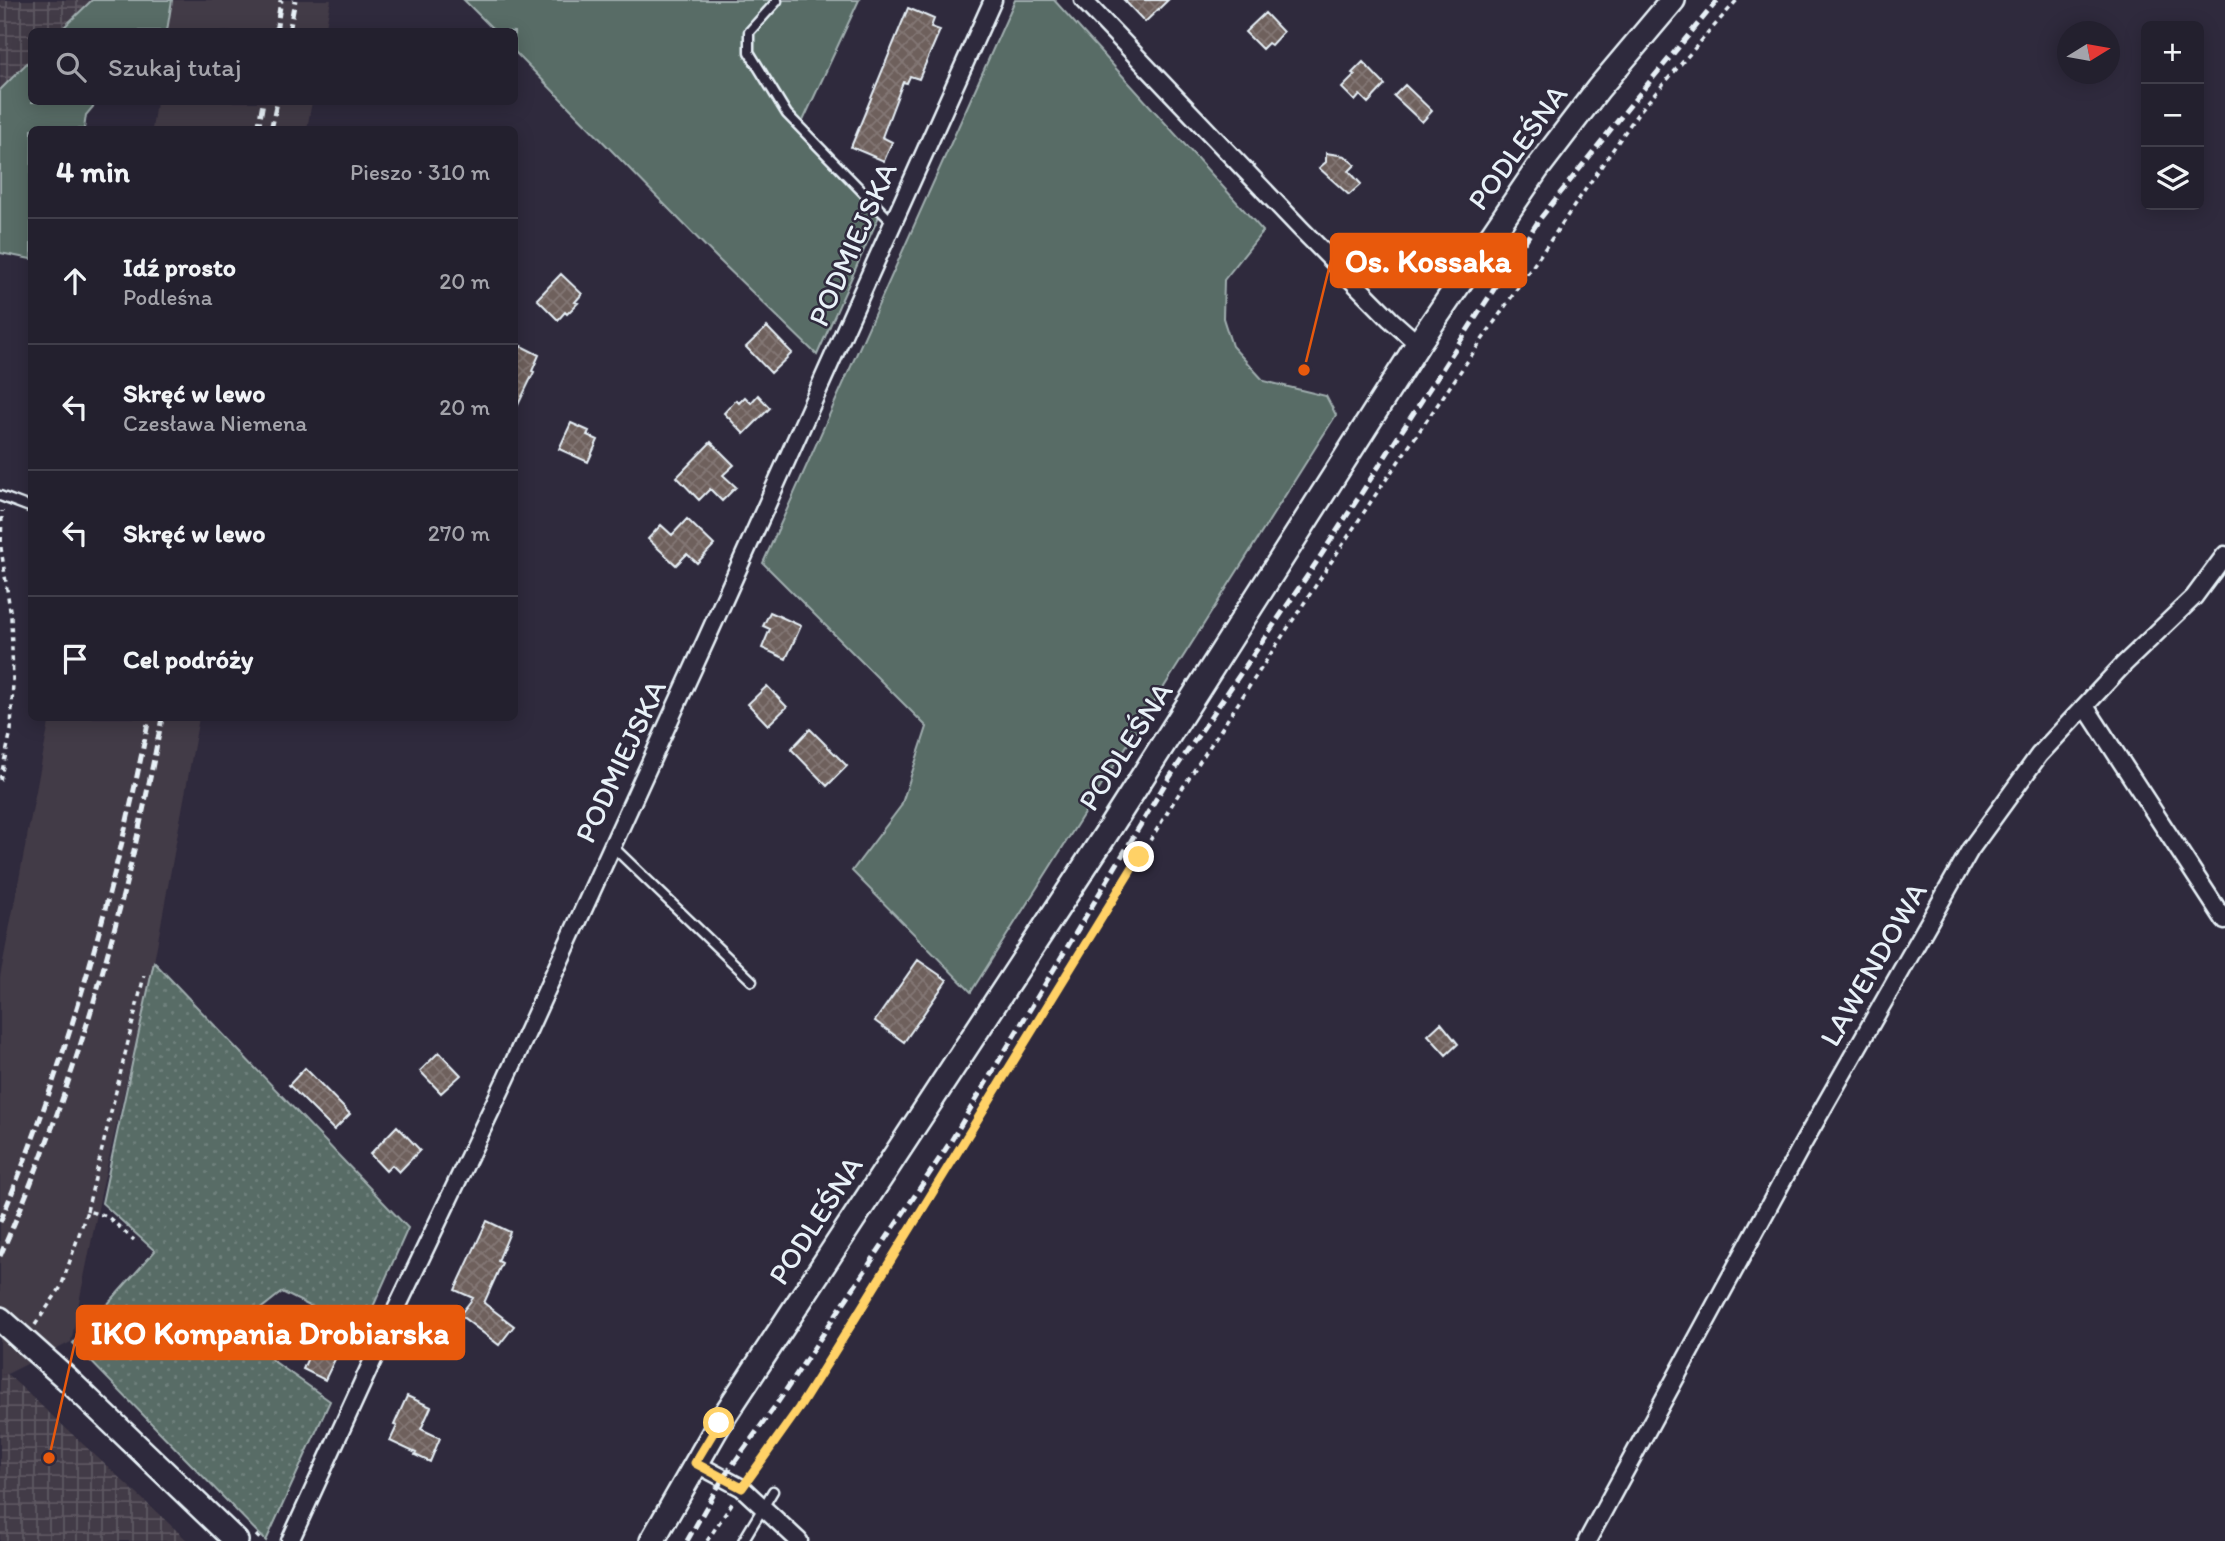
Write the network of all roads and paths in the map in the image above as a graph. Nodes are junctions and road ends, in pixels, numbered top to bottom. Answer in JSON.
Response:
{"nodes":[{"id":1,"x":993,"y":0,"type":"edge"},
{"id":2,"x":1083,"y":0,"type":"edge"},
{"id":3,"x":1673,"y":0,"type":"edge"},
{"id":4,"x":1737,"y":0,"type":"edge"},
{"id":5,"x":777,"y":1,"type":"edge"},
{"id":6,"x":892,"y":222,"type":"junction"},
{"id":7,"x":1418,"y":344,"type":"junction"},
{"id":8,"x":0,"y":496,"type":"edge"},
{"id":9,"x":0,"y":502,"type":"edge"},
{"id":10,"x":28,"y":506,"type":"edge"},
{"id":11,"x":2225,"y":555,"type":"edge"},
{"id":12,"x":2085,"y":706,"type":"junction"},
{"id":13,"x":0,"y":780,"type":"edge"},
{"id":14,"x":612,"y":846,"type":"junction"},
{"id":15,"x":2225,"y":921,"type":"edge"},
{"id":16,"x":144,"y":976,"type":"dead end"},
{"id":17,"x":752,"y":981,"type":"dead end"},
{"id":18,"x":87,"y":1211,"type":"junction"},
{"id":19,"x":134,"y":1240,"type":"dead end"},
{"id":20,"x":0,"y":1319,"type":"edge"},
{"id":21,"x":23,"y":1340,"type":"junction"},
{"id":22,"x":695,"y":1463,"type":"junction"},
{"id":23,"x":742,"y":1488,"type":"junction"},
{"id":24,"x":773,"y":1491,"type":"dead end"},
{"id":25,"x":763,"y":1508,"type":"junction"},
{"id":26,"x":236,"y":1541,"type":"edge"},
{"id":27,"x":290,"y":1541,"type":"edge"},
{"id":28,"x":652,"y":1541,"type":"edge"},
{"id":29,"x":707,"y":1541,"type":"edge"},
{"id":30,"x":743,"y":1541,"type":"edge"},
{"id":31,"x":799,"y":1541,"type":"edge"},
{"id":32,"x":1587,"y":1541,"type":"edge"}],
"edges":[{"from":1,"to":6,"type":"street","name":"PODMIEJSKA"},
{"from":2,"to":7,"type":"street"},
{"from":3,"to":7,"type":"street","name":"PODLEŚNA"},
{"from":4,"to":23,"type":"path"},
{"from":5,"to":6,"type":"lane"},
{"from":6,"to":14,"type":"street","name":"PODMIEJSKA"},
{"from":7,"to":22,"type":"street","name":"PODLEŚNA"},
{"from":8,"to":10,"type":"lane"},
{"from":9,"to":13,"type":"path"},
{"from":11,"to":12,"type":"street","name":"LAWENDOWA"},
{"from":12,"to":15,"type":"street"},
{"from":12,"to":32,"type":"street","name":"LAWENDOWA"},
{"from":14,"to":17,"type":"lane"},
{"from":14,"to":27,"type":"street","name":"PODMIEJSKA"},
{"from":16,"to":18,"type":"path"},
{"from":18,"to":19,"type":"path"},
{"from":18,"to":21,"type":"path"},
{"from":20,"to":21,"type":"street"},
{"from":21,"to":26,"type":"street"},
{"from":22,"to":23,"type":"street"},
{"from":22,"to":28,"type":"street","name":"PODLEŚNA"},
{"from":23,"to":25,"type":"street"},
{"from":23,"to":29,"type":"path"},
{"from":24,"to":25,"type":"lane"},
{"from":25,"to":30,"type":"lane"},
{"from":25,"to":31,"type":"street"}]}
